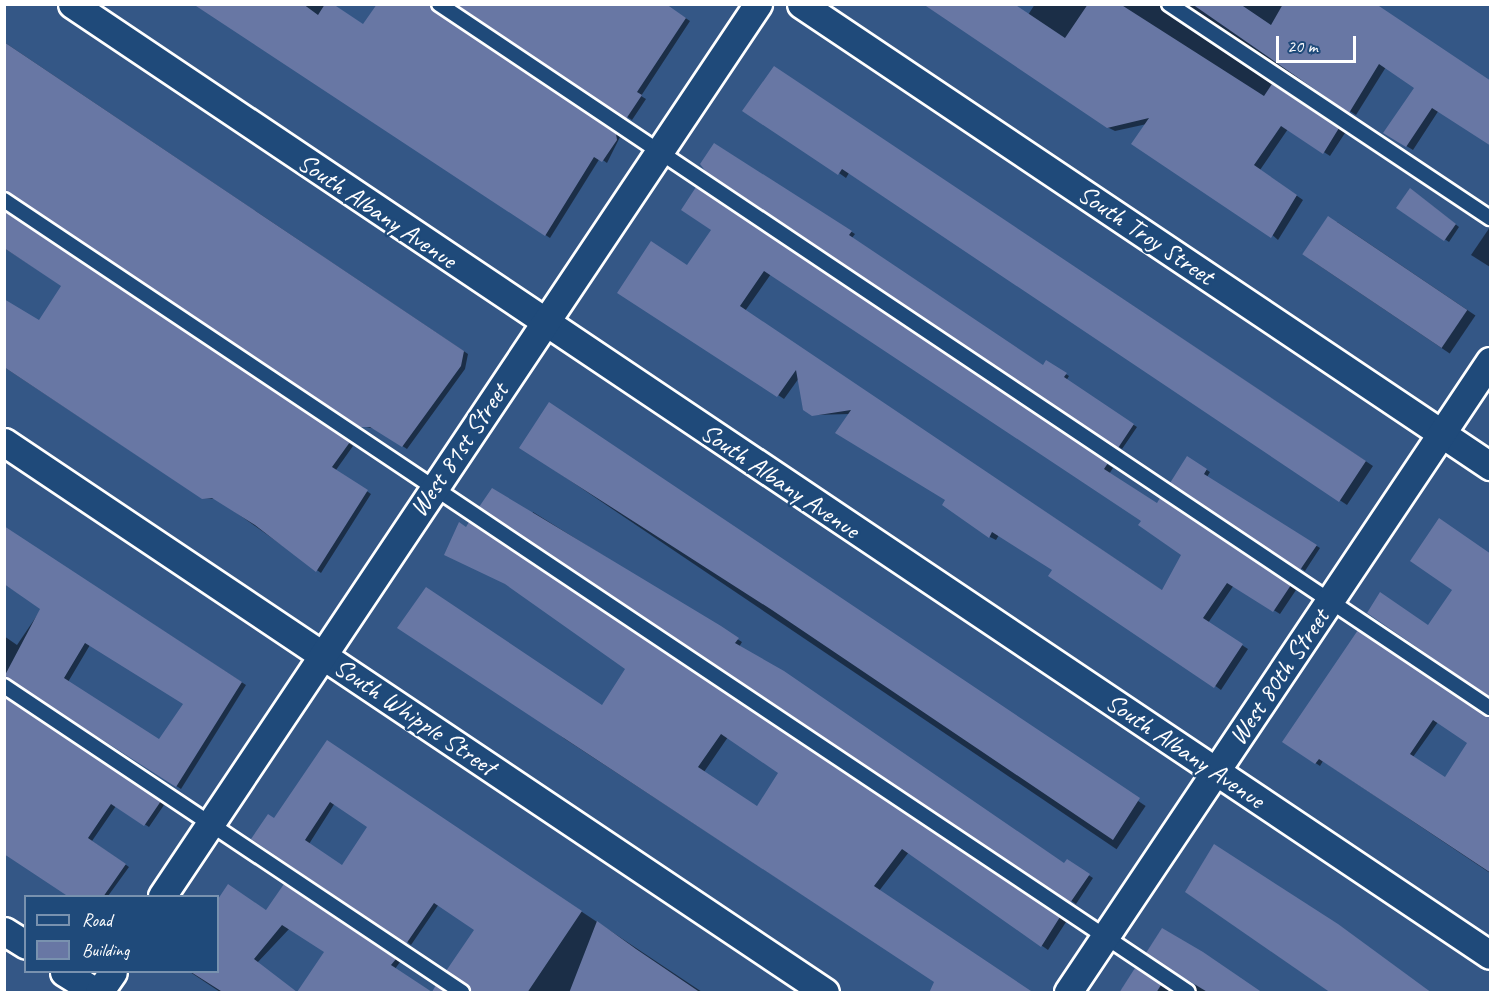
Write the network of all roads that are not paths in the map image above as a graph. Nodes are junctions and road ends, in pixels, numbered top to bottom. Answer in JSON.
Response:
{"nodes":[{"id":1,"x":72,"y":4,"type":"edge"},
{"id":2,"x":439,"y":4,"type":"edge"},
{"id":3,"x":758,"y":4,"type":"edge"},
{"id":4,"x":801,"y":4,"type":"edge"},
{"id":5,"x":1168,"y":4,"type":"edge"},
{"id":6,"x":659,"y":152,"type":"junction"},
{"id":7,"x":4,"y":200,"type":"edge"},
{"id":8,"x":1491,"y":218,"type":"edge"},
{"id":9,"x":543,"y":323,"type":"junction"},
{"id":10,"x":1491,"y":361,"type":"edge"},
{"id":11,"x":1442,"y":434,"type":"junction"},
{"id":12,"x":4,"y":442,"type":"edge"},
{"id":13,"x":1491,"y":466,"type":"edge"},
{"id":14,"x":434,"y":488,"type":"junction"},
{"id":15,"x":1330,"y":602,"type":"junction"},
{"id":16,"x":322,"y":655,"type":"junction"},
{"id":17,"x":4,"y":686,"type":"edge"},
{"id":18,"x":1491,"y":708,"type":"edge"},
{"id":19,"x":1216,"y":771,"type":"junction"},
{"id":20,"x":210,"y":824,"type":"junction"},
{"id":21,"x":163,"y":895,"type":"edge"},
{"id":22,"x":4,"y":931,"type":"edge"},
{"id":23,"x":1105,"y":937,"type":"junction"},
{"id":24,"x":24,"y":944,"type":"edge"},
{"id":25,"x":1491,"y":955,"type":"edge"},
{"id":26,"x":66,"y":973,"type":"edge"},
{"id":27,"x":112,"y":973,"type":"edge"},
{"id":28,"x":98,"y":993,"type":"edge"},
{"id":29,"x":462,"y":993,"type":"edge"},
{"id":30,"x":825,"y":993,"type":"edge"},
{"id":31,"x":1068,"y":993,"type":"edge"},
{"id":32,"x":1188,"y":993,"type":"edge"}],
"edges":[{"from":1,"to":9,"type":"street","name":"South Albany Avenue"},
{"from":2,"to":6,"type":"lane"},
{"from":3,"to":6,"type":"street","name":"West 81st Street"},
{"from":4,"to":11,"type":"street","name":"South Troy Street"},
{"from":5,"to":8,"type":"lane"},
{"from":6,"to":9,"type":"street","name":"West 81st Street"},
{"from":6,"to":15,"type":"lane"},
{"from":7,"to":14,"type":"lane"},
{"from":9,"to":14,"type":"street","name":"West 81st Street"},
{"from":9,"to":19,"type":"street","name":"South Albany Avenue"},
{"from":10,"to":11,"type":"street","name":"West 80th Street"},
{"from":11,"to":13,"type":"street","name":"South Troy Street"},
{"from":11,"to":15,"type":"street","name":"West 80th Street"},
{"from":12,"to":16,"type":"street","name":"South Whipple Street"},
{"from":14,"to":16,"type":"street","name":"West 81st Street"},
{"from":14,"to":23,"type":"lane"},
{"from":15,"to":18,"type":"lane"},
{"from":15,"to":19,"type":"street","name":"West 80th Street"},
{"from":16,"to":20,"type":"street","name":"West 81st Street"},
{"from":16,"to":30,"type":"street","name":"South Whipple Street"},
{"from":17,"to":20,"type":"lane"},
{"from":19,"to":23,"type":"street","name":"West 80th Street"},
{"from":19,"to":25,"type":"street","name":"South Albany Avenue"},
{"from":20,"to":21,"type":"street","name":"West 81st Street"},
{"from":20,"to":29,"type":"lane"},
{"from":22,"to":24,"type":"street"},
{"from":23,"to":31,"type":"street","name":"West 80th Street"},
{"from":23,"to":32,"type":"lane"},
{"from":26,"to":28,"type":"street"},
{"from":27,"to":28,"type":"street"}]}
